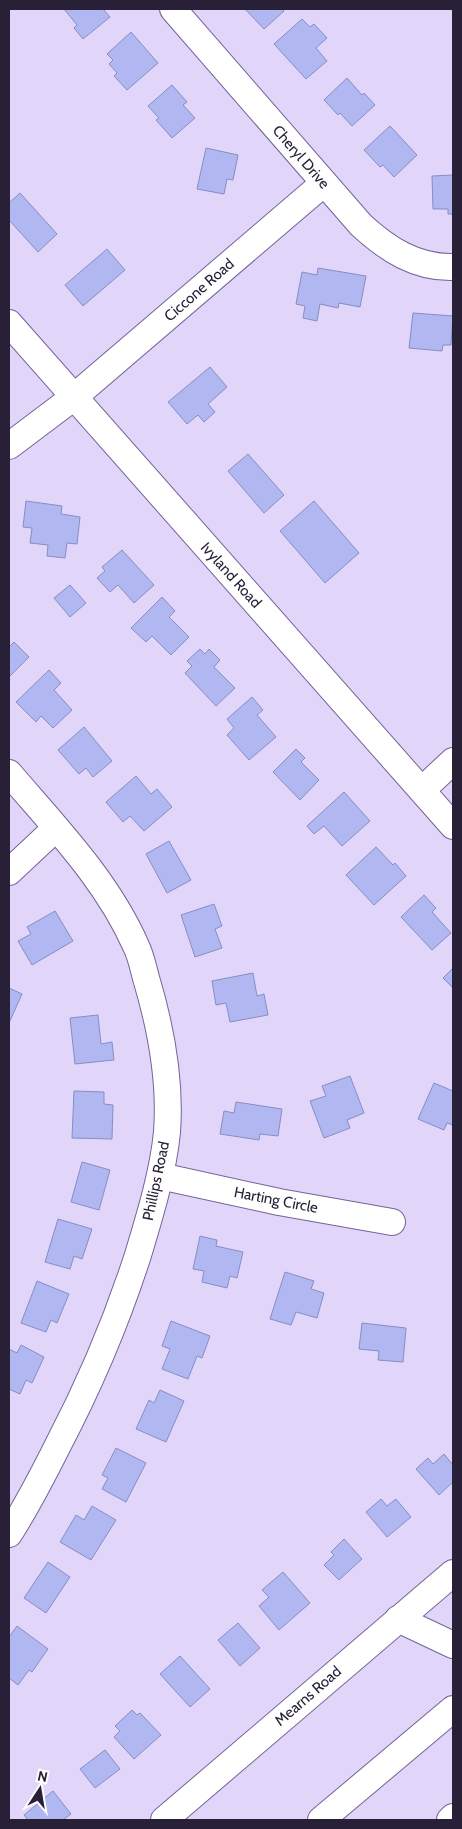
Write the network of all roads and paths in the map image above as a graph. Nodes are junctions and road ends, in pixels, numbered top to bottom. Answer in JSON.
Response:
{"nodes":[{"id":1,"x":173,"y":9,"type":"edge"},
{"id":2,"x":324,"y":183,"type":"junction"},
{"id":3,"x":453,"y":267,"type":"edge"},
{"id":4,"x":9,"y":323,"type":"edge"},
{"id":5,"x":74,"y":397,"type":"junction"},
{"id":6,"x":9,"y":446,"type":"edge"},
{"id":7,"x":453,"y":761,"type":"edge"},
{"id":8,"x":9,"y":773,"type":"edge"},
{"id":9,"x":422,"y":790,"type":"junction"},
{"id":10,"x":453,"y":826,"type":"edge"},
{"id":11,"x":56,"y":828,"type":"junction"},
{"id":12,"x":9,"y":872,"type":"edge"},
{"id":13,"x":160,"y":1176,"type":"junction"},
{"id":14,"x":392,"y":1222,"type":"dead end"},
{"id":15,"x":9,"y":1534,"type":"edge"},
{"id":16,"x":453,"y":1572,"type":"edge"},
{"id":17,"x":398,"y":1620,"type":"junction"},
{"id":18,"x":453,"y":1645,"type":"edge"},
{"id":19,"x":453,"y":1709,"type":"edge"},
{"id":20,"x":453,"y":1817,"type":"edge"},
{"id":21,"x":164,"y":1820,"type":"edge"},
{"id":22,"x":321,"y":1820,"type":"edge"},
{"id":23,"x":450,"y":1820,"type":"edge"}],
"edges":[{"from":1,"to":2,"type":"street","name":"Cheryl Drive"},
{"from":2,"to":3,"type":"street","name":"Cheryl Drive"},
{"from":2,"to":5,"type":"street","name":"Ciccone Road"},
{"from":4,"to":5,"type":"street","name":"Ivyland Road"},
{"from":5,"to":6,"type":"street","name":"Ciccone Road"},
{"from":5,"to":9,"type":"street","name":"Ivyland Road"},
{"from":7,"to":9,"type":"street"},
{"from":8,"to":11,"type":"street","name":"Phillips Road"},
{"from":9,"to":10,"type":"street","name":"Ivyland Road"},
{"from":11,"to":12,"type":"street"},
{"from":11,"to":13,"type":"street","name":"Phillips Road"},
{"from":13,"to":14,"type":"street","name":"Harting Circle"},
{"from":13,"to":15,"type":"street","name":"Phillips Road"},
{"from":16,"to":17,"type":"street","name":"Mearns Road"},
{"from":17,"to":18,"type":"street"},
{"from":17,"to":21,"type":"street","name":"Mearns Road"},
{"from":19,"to":22,"type":"street"},
{"from":20,"to":23,"type":"street"}]}
